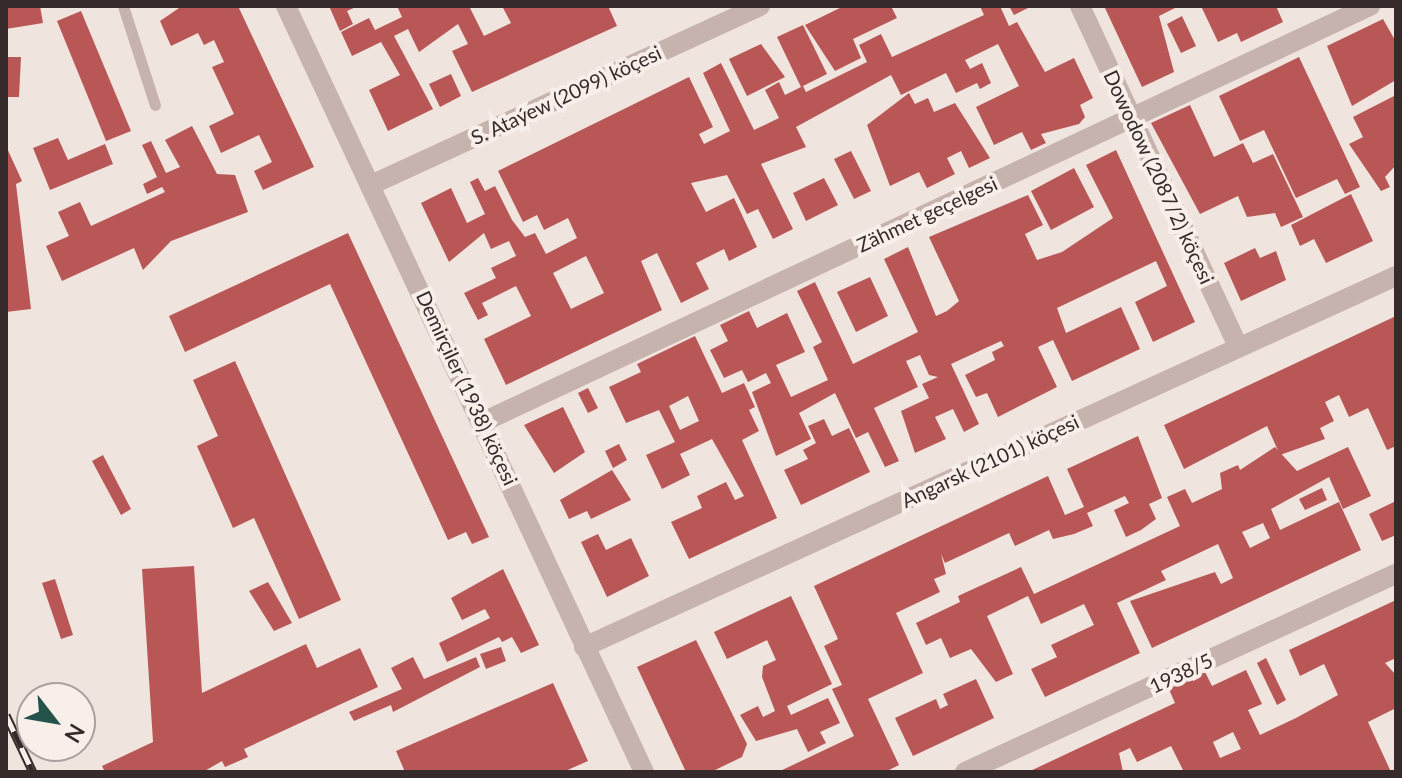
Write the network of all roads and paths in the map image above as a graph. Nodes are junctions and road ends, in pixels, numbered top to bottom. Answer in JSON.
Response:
{"nodes":[{"id":1,"x":123,"y":6,"type":"edge"},
{"id":2,"x":286,"y":6,"type":"edge"},
{"id":3,"x":760,"y":6,"type":"edge"},
{"id":4,"x":1080,"y":6,"type":"edge"},
{"id":5,"x":1370,"y":6,"type":"edge"},
{"id":6,"x":155,"y":105,"type":"dead end"},
{"id":7,"x":1131,"y":118,"type":"junction"},
{"id":8,"x":373,"y":184,"type":"junction"},
{"id":9,"x":1396,"y":276,"type":"edge"},
{"id":10,"x":1238,"y":347,"type":"junction"},
{"id":11,"x":483,"y":422,"type":"junction"},
{"id":12,"x":1396,"y":574,"type":"edge"},
{"id":13,"x":584,"y":647,"type":"junction"},
{"id":14,"x":644,"y":772,"type":"edge"},
{"id":15,"x":965,"y":772,"type":"edge"}],
"edges":[{"from":1,"to":6,"type":"lane"},
{"from":2,"to":8,"type":"street","name":"Demirçiler (1938) köçesi"},
{"from":3,"to":8,"type":"street","name":"S. Ataýew (2099) köçesi"},
{"from":4,"to":7,"type":"street","name":"Dowodow (2087/2) köçesi"},
{"from":5,"to":7,"type":"street","name":"Zähmet geçelgesi"},
{"from":7,"to":10,"type":"street","name":"Dowodow (2087/2) köçesi"},
{"from":7,"to":11,"type":"street","name":"Zähmet geçelgesi"},
{"from":8,"to":11,"type":"street","name":"Demirçiler (1938) köçesi"},
{"from":9,"to":10,"type":"street","name":"Angarsk (2101) köçesi"},
{"from":10,"to":13,"type":"street","name":"Angarsk (2101) köçesi"},
{"from":11,"to":13,"type":"street","name":"Demirçiler (1938) köçesi"},
{"from":12,"to":15,"type":"street","name":"1938/5"},
{"from":13,"to":14,"type":"street","name":"Demirçiler (1938) köçesi"}]}
